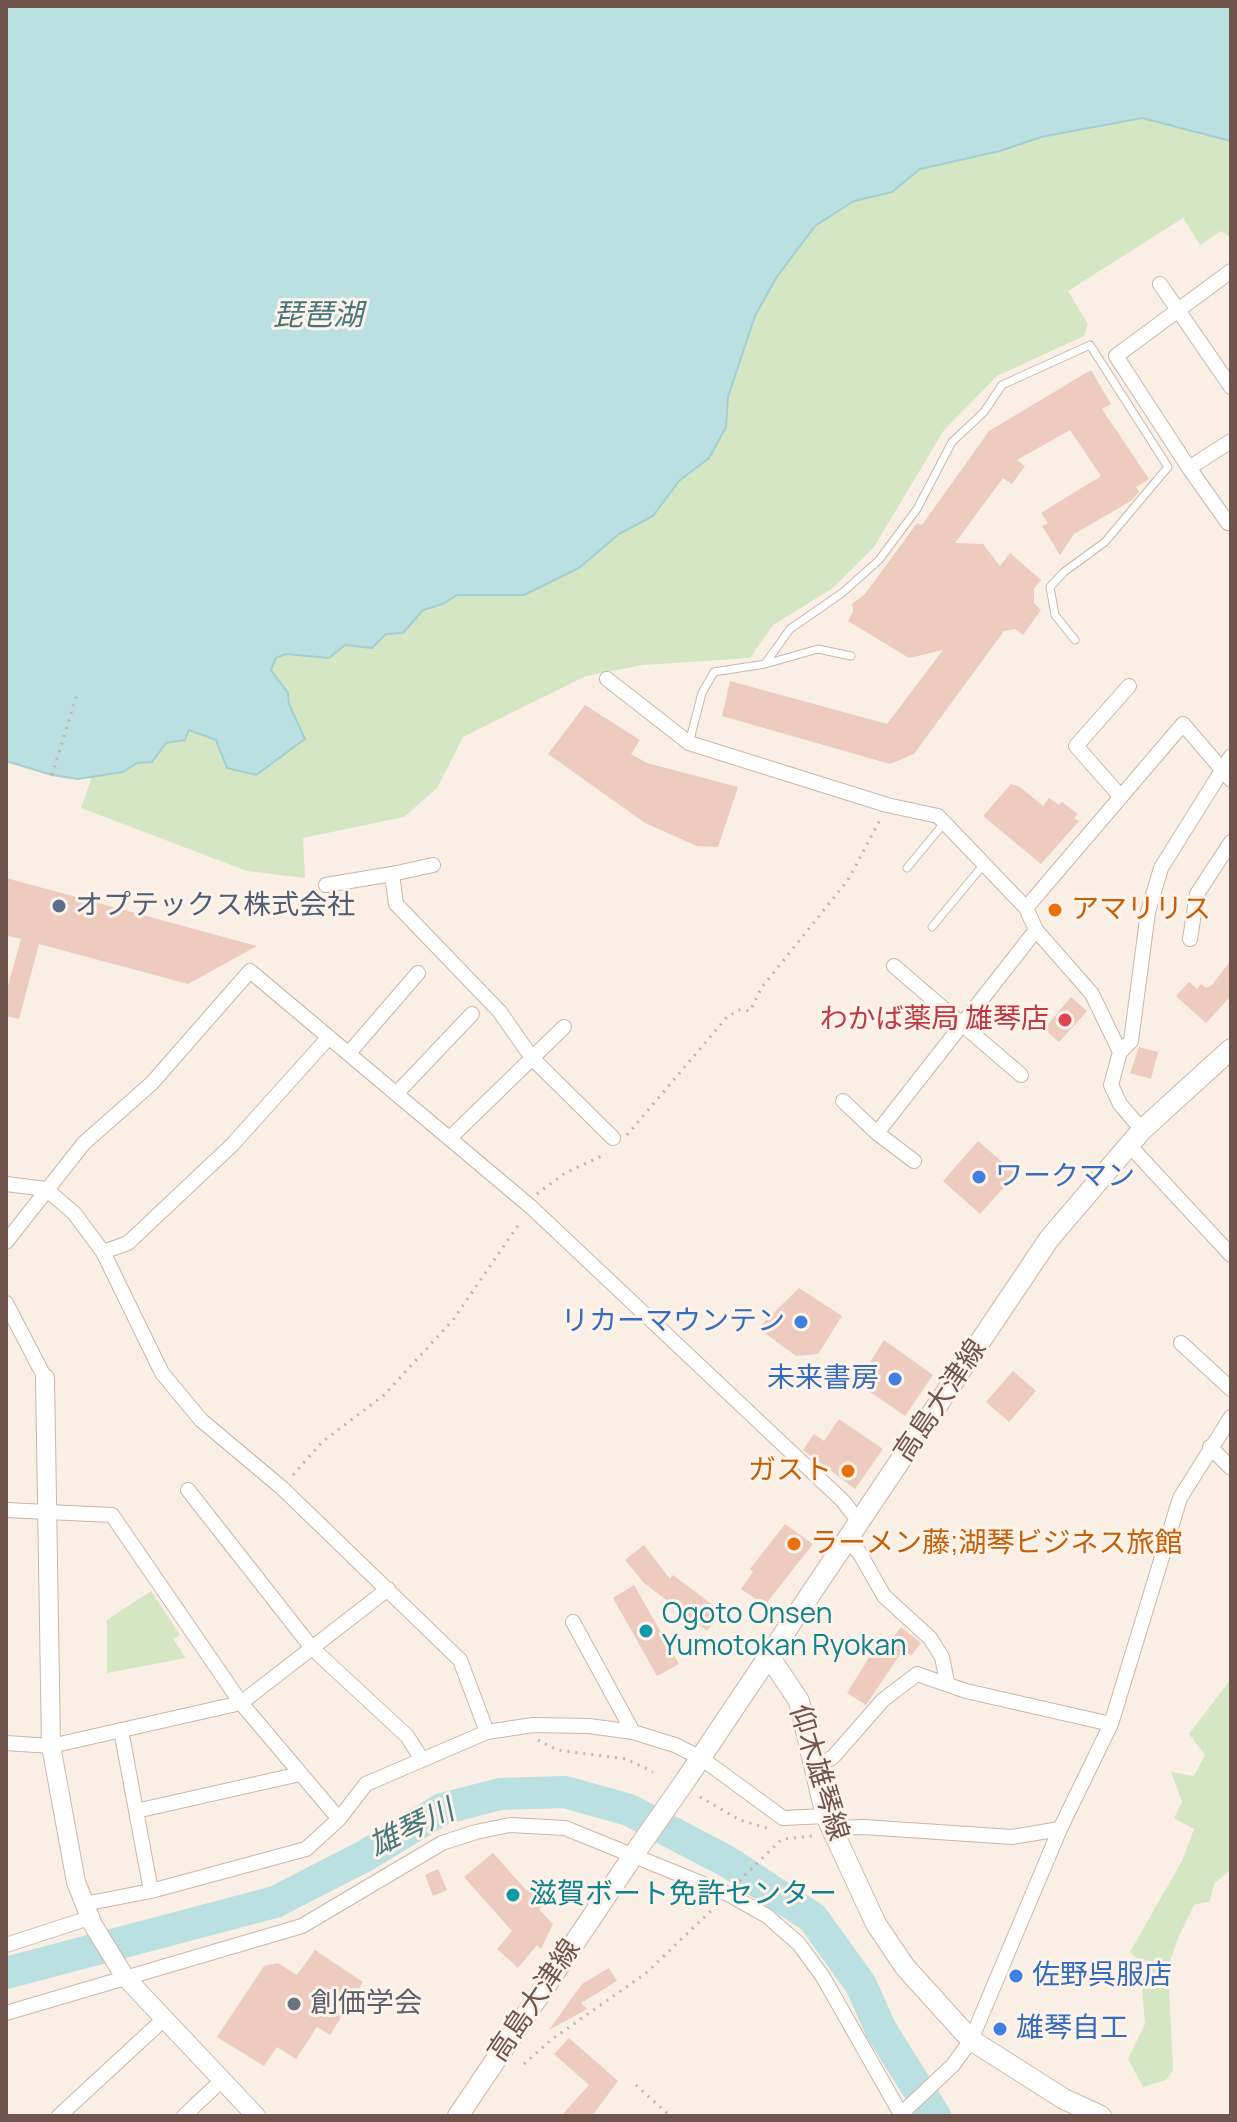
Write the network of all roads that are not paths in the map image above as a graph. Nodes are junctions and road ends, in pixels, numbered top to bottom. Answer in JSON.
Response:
{"nodes":[{"id":1,"x":1231,"y":271,"type":"edge"},
{"id":2,"x":1160,"y":284,"type":"dead end"},
{"id":3,"x":1179,"y":309,"type":"junction"},
{"id":4,"x":1231,"y":387,"type":"edge"},
{"id":5,"x":1231,"y":441,"type":"edge"},
{"id":6,"x":1189,"y":468,"type":"junction"},
{"id":7,"x":1228,"y":523,"type":"dead end"},
{"id":8,"x":1075,"y":640,"type":"dead end"},
{"id":9,"x":851,"y":656,"type":"dead end"},
{"id":10,"x":765,"y":664,"type":"junction"},
{"id":11,"x":607,"y":679,"type":"dead end"},
{"id":12,"x":1129,"y":686,"type":"dead end"},
{"id":13,"x":689,"y":743,"type":"junction"},
{"id":14,"x":1231,"y":756,"type":"edge"},
{"id":15,"x":1227,"y":775,"type":"edge"},
{"id":16,"x":1121,"y":797,"type":"junction"},
{"id":17,"x":945,"y":822,"type":"junction"},
{"id":18,"x":1231,"y":842,"type":"edge"},
{"id":19,"x":984,"y":864,"type":"junction"},
{"id":20,"x":433,"y":865,"type":"dead end"},
{"id":21,"x":907,"y":868,"type":"dead end"},
{"id":22,"x":392,"y":874,"type":"junction"},
{"id":23,"x":326,"y":885,"type":"dead end"},
{"id":24,"x":1026,"y":908,"type":"junction"},
{"id":25,"x":932,"y":927,"type":"dead end"},
{"id":26,"x":1036,"y":930,"type":"junction"},
{"id":27,"x":1190,"y":939,"type":"dead end"},
{"id":28,"x":894,"y":966,"type":"dead end"},
{"id":29,"x":418,"y":973,"type":"dead end"},
{"id":30,"x":472,"y":1014,"type":"dead end"},
{"id":31,"x":962,"y":1026,"type":"junction"},
{"id":32,"x":564,"y":1027,"type":"dead end"},
{"id":33,"x":329,"y":1037,"type":"junction"},
{"id":34,"x":1231,"y":1049,"type":"edge"},
{"id":35,"x":1120,"y":1052,"type":"junction"},
{"id":36,"x":349,"y":1053,"type":"junction"},
{"id":37,"x":532,"y":1058,"type":"junction"},
{"id":38,"x":1021,"y":1075,"type":"dead end"},
{"id":39,"x":397,"y":1093,"type":"junction"},
{"id":40,"x":843,"y":1101,"type":"dead end"},
{"id":41,"x":877,"y":1133,"type":"junction"},
{"id":42,"x":1135,"y":1137,"type":"junction"},
{"id":43,"x":450,"y":1138,"type":"junction"},
{"id":44,"x":616,"y":1142,"type":"road end"},
{"id":45,"x":914,"y":1161,"type":"dead end"},
{"id":46,"x":6,"y":1184,"type":"edge"},
{"id":47,"x":46,"y":1189,"type":"junction"},
{"id":48,"x":6,"y":1242,"type":"edge"},
{"id":49,"x":103,"y":1252,"type":"junction"},
{"id":50,"x":1231,"y":1255,"type":"edge"},
{"id":51,"x":6,"y":1303,"type":"edge"},
{"id":52,"x":1181,"y":1343,"type":"dead end"},
{"id":53,"x":45,"y":1378,"type":"joint"},
{"id":54,"x":1231,"y":1389,"type":"edge"},
{"id":55,"x":1231,"y":1417,"type":"edge"},
{"id":56,"x":1210,"y":1447,"type":"junction"},
{"id":57,"x":1231,"y":1468,"type":"edge"},
{"id":58,"x":188,"y":1490,"type":"dead end"},
{"id":59,"x":6,"y":1510,"type":"edge"},
{"id":60,"x":47,"y":1511,"type":"junction"},
{"id":61,"x":860,"y":1523,"type":"junction"},
{"id":62,"x":847,"y":1541,"type":"junction"},
{"id":63,"x":388,"y":1589,"type":"junction"},
{"id":64,"x":573,"y":1622,"type":"dead end"},
{"id":65,"x":312,"y":1648,"type":"junction"},
{"id":66,"x":769,"y":1656,"type":"junction"},
{"id":67,"x":947,"y":1682,"type":"junction"},
{"id":68,"x":241,"y":1703,"type":"junction"},
{"id":69,"x":1111,"y":1724,"type":"junction"},
{"id":70,"x":121,"y":1730,"type":"junction"},
{"id":71,"x":487,"y":1732,"type":"junction"},
{"id":72,"x":633,"y":1732,"type":"junction"},
{"id":73,"x":6,"y":1743,"type":"edge"},
{"id":74,"x":51,"y":1746,"type":"junction"},
{"id":75,"x":421,"y":1758,"type":"junction"},
{"id":76,"x":701,"y":1758,"type":"junction"},
{"id":77,"x":815,"y":1768,"type":"junction"},
{"id":78,"x":300,"y":1774,"type":"junction"},
{"id":79,"x":136,"y":1811,"type":"junction"},
{"id":80,"x":339,"y":1819,"type":"junction"},
{"id":81,"x":829,"y":1822,"type":"junction"},
{"id":82,"x":1060,"y":1829,"type":"junction"},
{"id":83,"x":636,"y":1851,"type":"junction"},
{"id":84,"x":151,"y":1891,"type":"junction"},
{"id":85,"x":89,"y":1916,"type":"junction"},
{"id":86,"x":6,"y":1945,"type":"edge"},
{"id":87,"x":125,"y":1977,"type":"junction"},
{"id":88,"x":6,"y":2013,"type":"edge"},
{"id":89,"x":164,"y":2019,"type":"junction"},
{"id":90,"x":971,"y":2040,"type":"junction"},
{"id":91,"x":222,"y":2080,"type":"junction"},
{"id":92,"x":902,"y":2114,"type":"edge"},
{"id":93,"x":59,"y":2116,"type":"edge"},
{"id":94,"x":184,"y":2116,"type":"edge"},
{"id":95,"x":256,"y":2116,"type":"edge"},
{"id":96,"x":458,"y":2116,"type":"edge"},
{"id":97,"x":1101,"y":2116,"type":"edge"}],
"edges":[{"from":1,"to":3,"type":"street"},
{"from":2,"to":3,"type":"street"},
{"from":3,"to":4,"type":"street"},
{"from":3,"to":6,"type":"street"},
{"from":5,"to":6,"type":"street"},
{"from":6,"to":7,"type":"street"},
{"from":8,"to":10,"type":"lane"},
{"from":9,"to":10,"type":"lane"},
{"from":10,"to":13,"type":"lane"},
{"from":11,"to":13,"type":"street"},
{"from":12,"to":16,"type":"street"},
{"from":13,"to":17,"type":"street"},
{"from":14,"to":15,"type":"street"},
{"from":15,"to":16,"type":"street"},
{"from":15,"to":35,"type":"street"},
{"from":16,"to":24,"type":"street"},
{"from":17,"to":19,"type":"street"},
{"from":17,"to":21,"type":"lane"},
{"from":18,"to":27,"type":"street"},
{"from":19,"to":24,"type":"street"},
{"from":19,"to":25,"type":"lane"},
{"from":20,"to":22,"type":"street"},
{"from":22,"to":23,"type":"street"},
{"from":22,"to":37,"type":"street"},
{"from":24,"to":26,"type":"street"},
{"from":26,"to":31,"type":"street"},
{"from":26,"to":35,"type":"street"},
{"from":28,"to":31,"type":"street"},
{"from":29,"to":36,"type":"street"},
{"from":30,"to":39,"type":"street"},
{"from":31,"to":38,"type":"street"},
{"from":31,"to":41,"type":"street"},
{"from":32,"to":37,"type":"street"},
{"from":33,"to":36,"type":"street"},
{"from":33,"to":47,"type":"street"},
{"from":33,"to":49,"type":"street"},
{"from":34,"to":42,"type":"main road","name":"高島大津線"},
{"from":35,"to":42,"type":"street"},
{"from":36,"to":39,"type":"street"},
{"from":37,"to":43,"type":"street"},
{"from":37,"to":44,"type":"street"},
{"from":39,"to":43,"type":"street"},
{"from":40,"to":41,"type":"street"},
{"from":41,"to":45,"type":"street"},
{"from":42,"to":50,"type":"street"},
{"from":42,"to":61,"type":"main road","name":"高島大津線"},
{"from":43,"to":61,"type":"street"},
{"from":46,"to":47,"type":"street"},
{"from":47,"to":48,"type":"street"},
{"from":47,"to":49,"type":"street"},
{"from":49,"to":63,"type":"street"},
{"from":51,"to":53,"type":"street"},
{"from":52,"to":54,"type":"street"},
{"from":53,"to":60,"type":"street"},
{"from":55,"to":56,"type":"street"},
{"from":56,"to":57,"type":"street"},
{"from":56,"to":69,"type":"street"},
{"from":58,"to":65,"type":"street"},
{"from":59,"to":60,"type":"street"},
{"from":60,"to":68,"type":"street"},
{"from":60,"to":74,"type":"street"},
{"from":61,"to":62,"type":"main road","name":"高島大津線"},
{"from":62,"to":66,"type":"main road","name":"高島大津線"},
{"from":62,"to":67,"type":"street"},
{"from":63,"to":65,"type":"street"},
{"from":63,"to":71,"type":"street"},
{"from":64,"to":72,"type":"street"},
{"from":65,"to":68,"type":"street"},
{"from":65,"to":75,"type":"street"},
{"from":66,"to":76,"type":"main road","name":"高島大津線"},
{"from":66,"to":77,"type":"main road","name":"仰木雄琴線"},
{"from":67,"to":69,"type":"street"},
{"from":67,"to":77,"type":"street"},
{"from":68,"to":70,"type":"street"},
{"from":68,"to":78,"type":"street"},
{"from":69,"to":82,"type":"street"},
{"from":70,"to":74,"type":"street"},
{"from":70,"to":79,"type":"street"},
{"from":71,"to":72,"type":"street"},
{"from":71,"to":75,"type":"street"},
{"from":72,"to":76,"type":"street"},
{"from":73,"to":74,"type":"street"},
{"from":74,"to":85,"type":"street"},
{"from":75,"to":80,"type":"street"},
{"from":76,"to":81,"type":"street"},
{"from":76,"to":83,"type":"main road","name":"高島大津線","bridge":true},
{"from":77,"to":81,"type":"main road","name":"仰木雄琴線"},
{"from":78,"to":79,"type":"street"},
{"from":78,"to":80,"type":"street"},
{"from":79,"to":84,"type":"street"},
{"from":80,"to":84,"type":"street"},
{"from":81,"to":82,"type":"street"},
{"from":81,"to":90,"type":"main road","name":"仰木雄琴線"},
{"from":82,"to":90,"type":"street"},
{"from":83,"to":87,"type":"street"},
{"from":83,"to":92,"type":"street"},
{"from":83,"to":96,"type":"main road","name":"高島大津線"},
{"from":84,"to":85,"type":"street"},
{"from":85,"to":86,"type":"street"},
{"from":85,"to":87,"type":"street"},
{"from":87,"to":88,"type":"street"},
{"from":87,"to":89,"type":"street"},
{"from":89,"to":91,"type":"street"},
{"from":89,"to":93,"type":"street"},
{"from":90,"to":92,"type":"street"},
{"from":90,"to":97,"type":"main road","name":"仰木雄琴線"},
{"from":91,"to":94,"type":"street"},
{"from":91,"to":95,"type":"street"}]}
